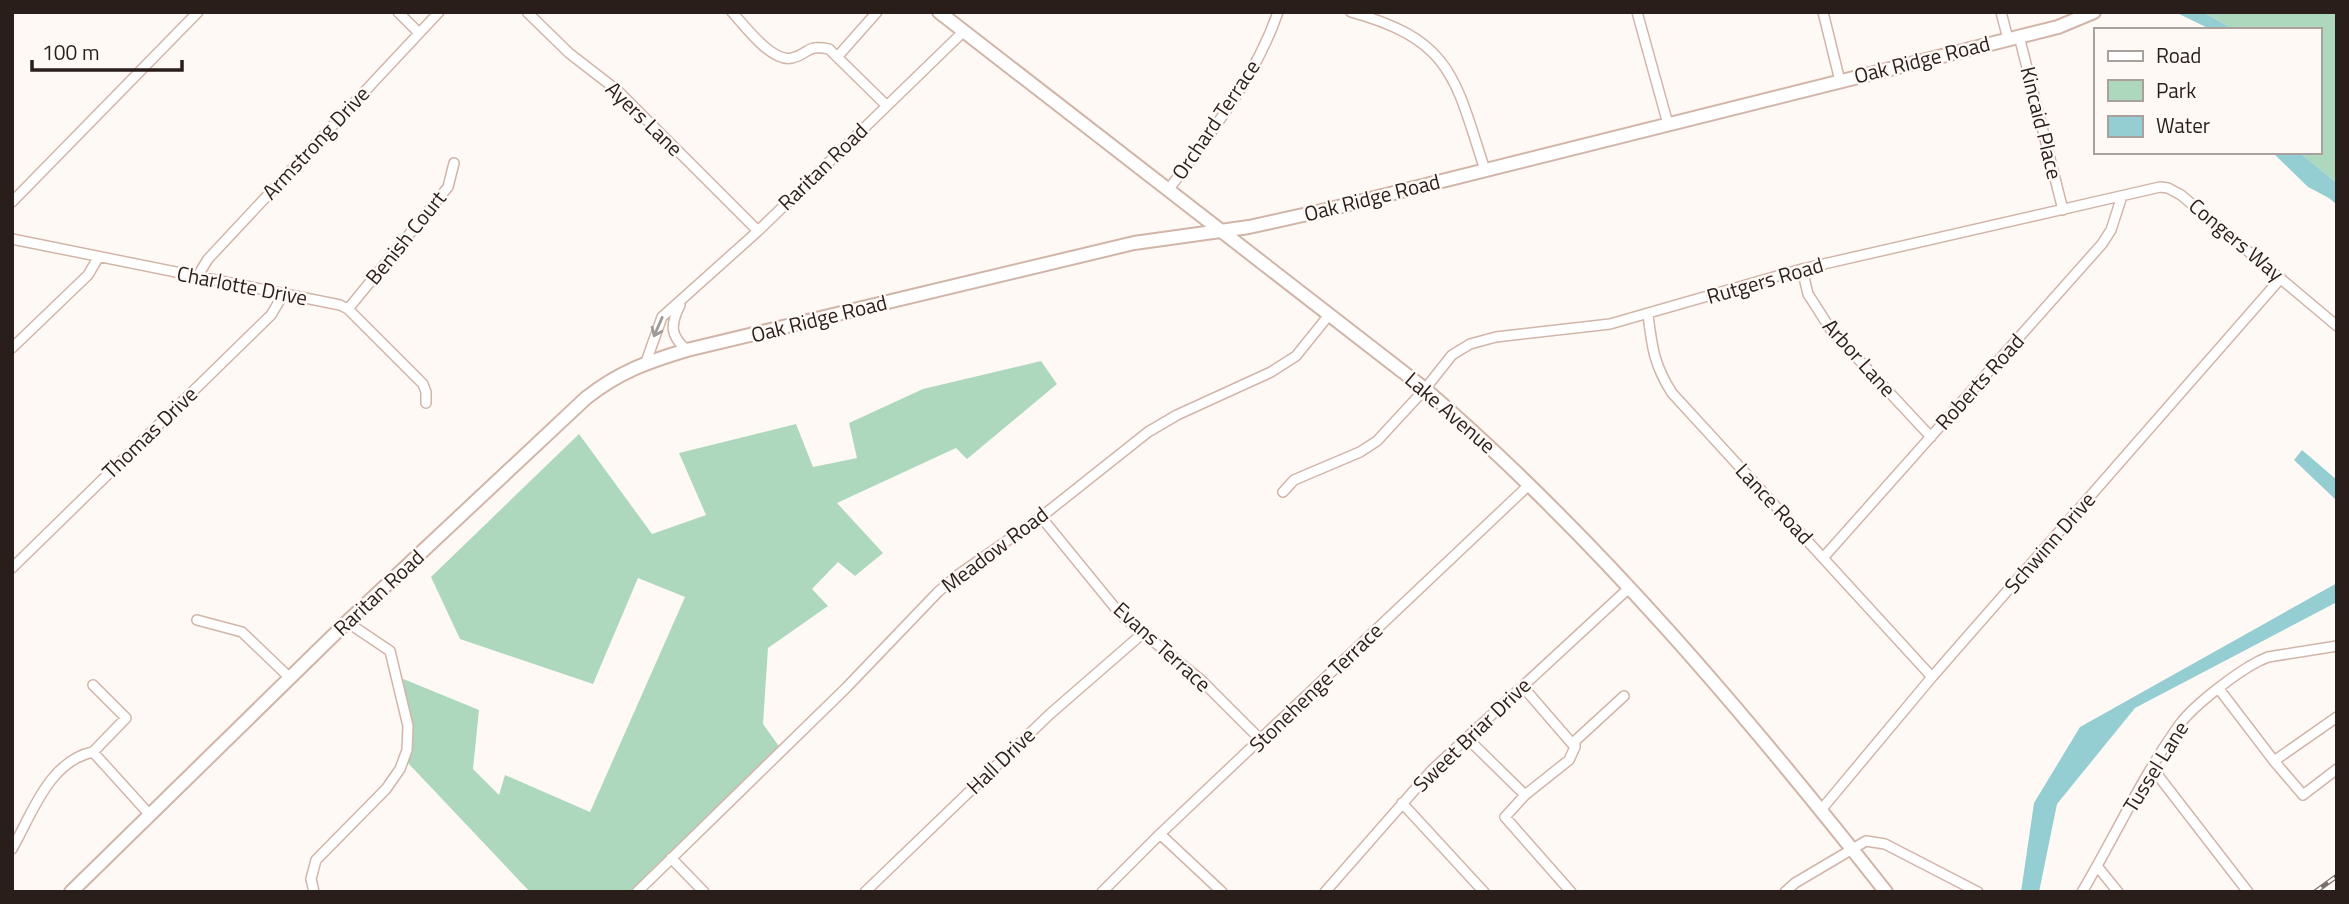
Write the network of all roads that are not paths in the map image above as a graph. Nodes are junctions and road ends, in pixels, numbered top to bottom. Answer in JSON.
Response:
{"nodes":[{"id":1,"x":198,"y":12,"type":"edge"},
{"id":2,"x":398,"y":12,"type":"edge"},
{"id":3,"x":439,"y":12,"type":"edge"},
{"id":4,"x":527,"y":12,"type":"edge"},
{"id":5,"x":732,"y":12,"type":"edge"},
{"id":6,"x":877,"y":12,"type":"edge"},
{"id":7,"x":939,"y":12,"type":"edge"},
{"id":8,"x":1278,"y":12,"type":"edge"},
{"id":9,"x":1351,"y":12,"type":"edge"},
{"id":10,"x":1637,"y":12,"type":"edge"},
{"id":11,"x":1823,"y":12,"type":"edge"},
{"id":12,"x":2001,"y":12,"type":"edge"},
{"id":13,"x":2094,"y":12,"type":"edge"},
{"id":14,"x":963,"y":32,"type":"junction"},
{"id":15,"x":419,"y":33,"type":"junction"},
{"id":16,"x":2013,"y":37,"type":"junction"},
{"id":17,"x":838,"y":56,"type":"junction"},
{"id":18,"x":1840,"y":81,"type":"junction"},
{"id":19,"x":887,"y":106,"type":"junction"},
{"id":20,"x":1668,"y":124,"type":"junction"},
{"id":21,"x":454,"y":163,"type":"dead end"},
{"id":22,"x":1485,"y":170,"type":"junction"},
{"id":23,"x":1169,"y":189,"type":"junction"},
{"id":24,"x":2122,"y":197,"type":"junction"},
{"id":25,"x":12,"y":202,"type":"edge"},
{"id":26,"x":2063,"y":210,"type":"junction"},
{"id":27,"x":758,"y":231,"type":"junction"},
{"id":28,"x":1222,"y":231,"type":"junction"},
{"id":29,"x":12,"y":239,"type":"edge"},
{"id":30,"x":98,"y":258,"type":"junction"},
{"id":31,"x":1802,"y":269,"type":"junction"},
{"id":32,"x":197,"y":277,"type":"junction"},
{"id":33,"x":2281,"y":278,"type":"junction"},
{"id":34,"x":282,"y":295,"type":"junction"},
{"id":35,"x":682,"y":301,"type":"junction"},
{"id":36,"x":348,"y":309,"type":"junction"},
{"id":37,"x":1329,"y":315,"type":"junction"},
{"id":38,"x":1648,"y":315,"type":"junction"},
{"id":39,"x":2337,"y":326,"type":"edge"},
{"id":40,"x":12,"y":348,"type":"edge"},
{"id":41,"x":687,"y":350,"type":"junction"},
{"id":42,"x":646,"y":362,"type":"junction"},
{"id":43,"x":1425,"y":389,"type":"junction"},
{"id":44,"x":426,"y":403,"type":"dead end"},
{"id":45,"x":1931,"y":437,"type":"junction"},
{"id":46,"x":1530,"y":484,"type":"junction"},
{"id":47,"x":1283,"y":492,"type":"dead end"},
{"id":48,"x":1041,"y":517,"type":"junction"},
{"id":49,"x":1823,"y":558,"type":"junction"},
{"id":50,"x":12,"y":568,"type":"edge"},
{"id":51,"x":1629,"y":589,"type":"junction"},
{"id":52,"x":197,"y":620,"type":"dead end"},
{"id":53,"x":347,"y":622,"type":"junction"},
{"id":54,"x":1142,"y":634,"type":"junction"},
{"id":55,"x":2337,"y":646,"type":"edge"},
{"id":56,"x":1932,"y":677,"type":"junction"},
{"id":57,"x":290,"y":678,"type":"junction"},
{"id":58,"x":93,"y":685,"type":"dead end"},
{"id":59,"x":1523,"y":687,"type":"junction"},
{"id":60,"x":2219,"y":689,"type":"junction"},
{"id":61,"x":1624,"y":696,"type":"dead end"},
{"id":62,"x":2337,"y":717,"type":"edge"},
{"id":63,"x":1467,"y":738,"type":"junction"},
{"id":64,"x":1261,"y":740,"type":"junction"},
{"id":65,"x":1575,"y":747,"type":"junction"},
{"id":66,"x":93,"y":752,"type":"junction"},
{"id":67,"x":2274,"y":761,"type":"junction"},
{"id":68,"x":2153,"y":769,"type":"junction"},
{"id":69,"x":2337,"y":769,"type":"edge"},
{"id":70,"x":1525,"y":796,"type":"junction"},
{"id":71,"x":1402,"y":803,"type":"junction"},
{"id":72,"x":1821,"y":810,"type":"junction"},
{"id":73,"x":150,"y":815,"type":"junction"},
{"id":74,"x":1160,"y":834,"type":"junction"},
{"id":75,"x":12,"y":849,"type":"edge"},
{"id":76,"x":1852,"y":849,"type":"junction"},
{"id":77,"x":671,"y":858,"type":"junction"},
{"id":78,"x":2097,"y":866,"type":"junction"},
{"id":79,"x":71,"y":892,"type":"edge"},
{"id":80,"x":314,"y":892,"type":"edge"},
{"id":81,"x":637,"y":892,"type":"edge"},
{"id":82,"x":704,"y":892,"type":"edge"},
{"id":83,"x":864,"y":892,"type":"edge"},
{"id":84,"x":1102,"y":892,"type":"edge"},
{"id":85,"x":1222,"y":892,"type":"edge"},
{"id":86,"x":1325,"y":892,"type":"edge"},
{"id":87,"x":1484,"y":892,"type":"edge"},
{"id":88,"x":1571,"y":892,"type":"edge"},
{"id":89,"x":1785,"y":892,"type":"edge"},
{"id":90,"x":1886,"y":892,"type":"edge"},
{"id":91,"x":1978,"y":892,"type":"edge"},
{"id":92,"x":2082,"y":892,"type":"edge"},
{"id":93,"x":2118,"y":892,"type":"edge"},
{"id":94,"x":2248,"y":892,"type":"edge"}],
"edges":[{"from":1,"to":25,"type":"street"},
{"from":2,"to":15,"type":"street"},
{"from":3,"to":15,"type":"street","name":"Armstrong Drive"},
{"from":4,"to":27,"type":"street","name":"Ayers Lane"},
{"from":5,"to":17,"type":"street"},
{"from":6,"to":17,"type":"street"},
{"from":7,"to":14,"type":"main road","name":"Lake Avenue"},
{"from":8,"to":23,"type":"street","name":"Orchard Terrace"},
{"from":9,"to":22,"type":"street"},
{"from":10,"to":20,"type":"street"},
{"from":11,"to":18,"type":"street"},
{"from":12,"to":16,"type":"street","name":"Kincaid Place"},
{"from":13,"to":16,"type":"main road","name":"Oak Ridge Road"},
{"from":14,"to":19,"type":"street","name":"Raritan Road"},
{"from":14,"to":23,"type":"main road","name":"Lake Avenue"},
{"from":15,"to":32,"type":"street","name":"Armstrong Drive"},
{"from":16,"to":18,"type":"main road","name":"Oak Ridge Road"},
{"from":16,"to":26,"type":"street","name":"Kincaid Place"},
{"from":17,"to":19,"type":"street"},
{"from":18,"to":20,"type":"main road","name":"Oak Ridge Road"},
{"from":19,"to":27,"type":"street","name":"Raritan Road"},
{"from":20,"to":22,"type":"main road","name":"Oak Ridge Road"},
{"from":21,"to":36,"type":"street","name":"Benish Court"},
{"from":22,"to":28,"type":"main road","name":"Oak Ridge Road"},
{"from":23,"to":28,"type":"main road","name":"Lake Avenue"},
{"from":24,"to":26,"type":"street","name":"Rutgers Road"},
{"from":24,"to":33,"type":"street","name":"Congers Way"},
{"from":24,"to":45,"type":"street","name":"Roberts Road"},
{"from":26,"to":31,"type":"street","name":"Rutgers Road"},
{"from":27,"to":35,"type":"street","name":"Raritan Road"},
{"from":28,"to":37,"type":"main road","name":"Lake Avenue"},
{"from":28,"to":41,"type":"main road","name":"Oak Ridge Road"},
{"from":29,"to":30,"type":"street","name":"Charlotte Drive"},
{"from":30,"to":32,"type":"street","name":"Charlotte Drive"},
{"from":30,"to":40,"type":"street"},
{"from":31,"to":38,"type":"street","name":"Rutgers Road"},
{"from":31,"to":45,"type":"street","name":"Arbor Lane"},
{"from":32,"to":34,"type":"street","name":"Charlotte Drive"},
{"from":33,"to":39,"type":"street","name":"Congers Way"},
{"from":33,"to":56,"type":"street","name":"Schwinn Drive"},
{"from":34,"to":36,"type":"street","name":"Charlotte Drive"},
{"from":34,"to":50,"type":"street","name":"Thomas Drive"},
{"from":35,"to":41,"type":"street"},
{"from":35,"to":42,"type":"street","name":"Raritan Road","one_way":true},
{"from":36,"to":44,"type":"street"},
{"from":37,"to":43,"type":"main road","name":"Lake Avenue"},
{"from":37,"to":48,"type":"street","name":"Meadow Road"},
{"from":38,"to":43,"type":"street","name":"Rutgers Road"},
{"from":38,"to":49,"type":"street","name":"Lance Road"},
{"from":41,"to":42,"type":"main road","name":"Oak Ridge Road"},
{"from":42,"to":53,"type":"main road","name":"Raritan Road"},
{"from":43,"to":46,"type":"main road","name":"Lake Avenue"},
{"from":43,"to":47,"type":"street","name":"Rutgers Road"},
{"from":45,"to":49,"type":"street","name":"Roberts Road"},
{"from":46,"to":51,"type":"main road","name":"Lake Avenue"},
{"from":46,"to":64,"type":"street","name":"Stonehenge Terrace"},
{"from":48,"to":54,"type":"street","name":"Evans Terrace"},
{"from":48,"to":77,"type":"street","name":"Meadow Road"},
{"from":49,"to":56,"type":"street","name":"Lance Road"},
{"from":51,"to":59,"type":"street","name":"Sweet Briar Drive"},
{"from":51,"to":72,"type":"main road","name":"Lake Avenue"},
{"from":52,"to":57,"type":"street"},
{"from":53,"to":57,"type":"main road","name":"Raritan Road"},
{"from":53,"to":80,"type":"street"},
{"from":54,"to":64,"type":"street","name":"Evans Terrace"},
{"from":54,"to":83,"type":"street","name":"Hall Drive"},
{"from":55,"to":60,"type":"street","name":"Tussel Lane"},
{"from":56,"to":72,"type":"street","name":"Schwinn Drive"},
{"from":57,"to":73,"type":"main road","name":"Raritan Road"},
{"from":58,"to":66,"type":"street"},
{"from":59,"to":63,"type":"street","name":"Sweet Briar Drive"},
{"from":59,"to":65,"type":"street"},
{"from":60,"to":67,"type":"street"},
{"from":60,"to":68,"type":"street","name":"Tussel Lane"},
{"from":61,"to":65,"type":"street"},
{"from":62,"to":67,"type":"street"},
{"from":63,"to":70,"type":"street"},
{"from":63,"to":71,"type":"street","name":"Sweet Briar Drive"},
{"from":64,"to":74,"type":"street","name":"Stonehenge Terrace"},
{"from":65,"to":70,"type":"street"},
{"from":66,"to":73,"type":"street"},
{"from":66,"to":75,"type":"street"},
{"from":67,"to":69,"type":"street"},
{"from":68,"to":78,"type":"street","name":"Tussel Lane"},
{"from":68,"to":94,"type":"street"},
{"from":70,"to":88,"type":"street"},
{"from":71,"to":86,"type":"street","name":"Sweet Briar Drive"},
{"from":71,"to":87,"type":"street"},
{"from":72,"to":76,"type":"main road","name":"Lake Avenue"},
{"from":73,"to":79,"type":"main road","name":"Raritan Road"},
{"from":74,"to":84,"type":"street","name":"Stonehenge Terrace"},
{"from":74,"to":85,"type":"street"},
{"from":76,"to":89,"type":"street"},
{"from":76,"to":90,"type":"main road","name":"Lake Avenue"},
{"from":76,"to":91,"type":"street"},
{"from":77,"to":81,"type":"street","name":"Meadow Road"},
{"from":77,"to":82,"type":"street"},
{"from":78,"to":92,"type":"street","name":"Tussel Lane"},
{"from":78,"to":93,"type":"street"}]}
